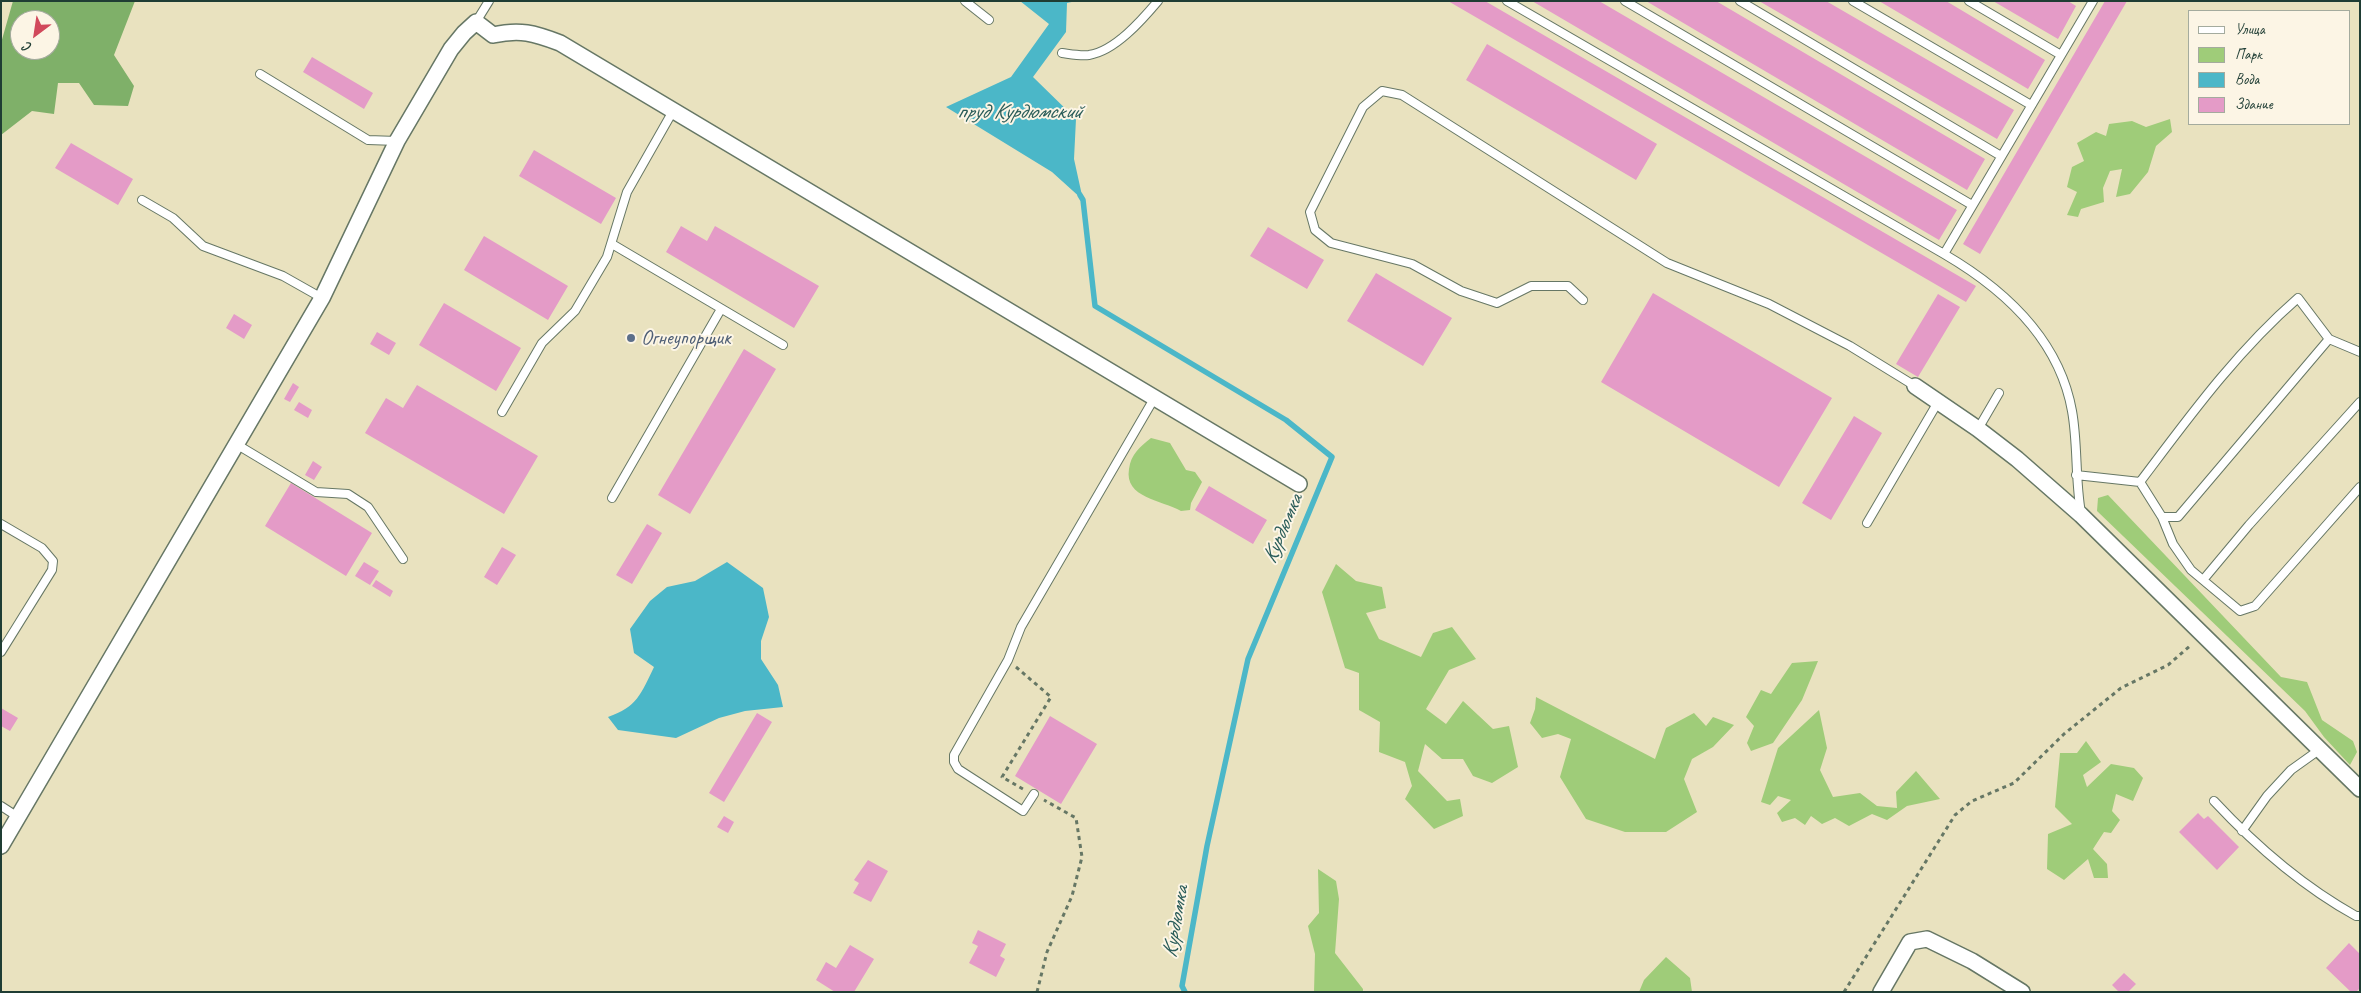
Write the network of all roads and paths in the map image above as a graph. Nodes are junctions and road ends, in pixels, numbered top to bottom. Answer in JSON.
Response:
{"nodes":[{"id":1,"x":488,"y":1,"type":"edge"},
{"id":2,"x":965,"y":1,"type":"edge"},
{"id":3,"x":1158,"y":1,"type":"edge"},
{"id":4,"x":1507,"y":1,"type":"edge"},
{"id":5,"x":1625,"y":1,"type":"edge"},
{"id":6,"x":1740,"y":1,"type":"edge"},
{"id":7,"x":1853,"y":1,"type":"edge"},
{"id":8,"x":1969,"y":1,"type":"edge"},
{"id":9,"x":2091,"y":2,"type":"edge"},
{"id":10,"x":988,"y":20,"type":"dead end"},
{"id":11,"x":476,"y":22,"type":"junction"},
{"id":12,"x":1062,"y":53,"type":"dead end"},
{"id":13,"x":2061,"y":55,"type":"junction"},
{"id":14,"x":260,"y":74,"type":"dead end"},
{"id":15,"x":2031,"y":105,"type":"junction"},
{"id":16,"x":673,"y":111,"type":"junction"},
{"id":17,"x":397,"y":141,"type":"junction"},
{"id":18,"x":2001,"y":156,"type":"junction"},
{"id":19,"x":142,"y":200,"type":"dead end"},
{"id":20,"x":1972,"y":205,"type":"junction"},
{"id":21,"x":612,"y":244,"type":"junction"},
{"id":22,"x":1944,"y":254,"type":"junction"},
{"id":23,"x":322,"y":298,"type":"junction"},
{"id":24,"x":1584,"y":300,"type":"dead end"},
{"id":25,"x":722,"y":309,"type":"junction"},
{"id":26,"x":2330,"y":339,"type":"junction"},
{"id":27,"x":783,"y":345,"type":"dead end"},
{"id":28,"x":2360,"y":352,"type":"edge"},
{"id":29,"x":1914,"y":386,"type":"joint"},
{"id":30,"x":2000,"y":393,"type":"dead end"},
{"id":31,"x":1155,"y":397,"type":"junction"},
{"id":32,"x":1938,"y":402,"type":"junction"},
{"id":33,"x":2360,"y":402,"type":"edge"},
{"id":34,"x":502,"y":412,"type":"dead end"},
{"id":35,"x":1978,"y":429,"type":"junction"},
{"id":36,"x":236,"y":444,"type":"junction"},
{"id":37,"x":2076,"y":475,"type":"junction"},
{"id":38,"x":2140,"y":482,"type":"junction"},
{"id":39,"x":1299,"y":484,"type":"dead end"},
{"id":40,"x":2360,"y":487,"type":"edge"},
{"id":41,"x":612,"y":498,"type":"dead end"},
{"id":42,"x":2081,"y":515,"type":"junction"},
{"id":43,"x":2162,"y":517,"type":"junction"},
{"id":44,"x":1867,"y":522,"type":"dead end"},
{"id":45,"x":1,"y":524,"type":"edge"},
{"id":46,"x":403,"y":559,"type":"dead end"},
{"id":47,"x":2203,"y":580,"type":"junction"},
{"id":48,"x":2203,"y":635,"type":"junction"},
{"id":49,"x":1,"y":652,"type":"edge"},
{"id":50,"x":1008,"y":660,"type":"junction"},
{"id":51,"x":2319,"y":750,"type":"junction"},
{"id":52,"x":2360,"y":789,"type":"edge"},
{"id":53,"x":1034,"y":794,"type":"junction"},
{"id":54,"x":2214,"y":800,"type":"dead end"},
{"id":55,"x":1,"y":806,"type":"edge"},
{"id":56,"x":18,"y":817,"type":"junction"},
{"id":57,"x":2242,"y":831,"type":"junction"},
{"id":58,"x":1,"y":846,"type":"edge"},
{"id":59,"x":2360,"y":916,"type":"edge"},
{"id":60,"x":1037,"y":992,"type":"edge"},
{"id":61,"x":1844,"y":992,"type":"edge"},
{"id":62,"x":1881,"y":992,"type":"edge"},
{"id":63,"x":2022,"y":992,"type":"edge"}],
"edges":[{"from":1,"to":11,"type":"lane"},
{"from":2,"to":10,"type":"lane"},
{"from":3,"to":12,"type":"lane"},
{"from":4,"to":22,"type":"lane"},
{"from":5,"to":20,"type":"lane"},
{"from":6,"to":18,"type":"lane"},
{"from":7,"to":15,"type":"lane"},
{"from":8,"to":13,"type":"lane"},
{"from":9,"to":13,"type":"lane"},
{"from":11,"to":16,"type":"street"},
{"from":11,"to":17,"type":"street"},
{"from":13,"to":15,"type":"lane"},
{"from":14,"to":17,"type":"lane"},
{"from":15,"to":18,"type":"lane"},
{"from":16,"to":21,"type":"lane"},
{"from":16,"to":31,"type":"street"},
{"from":17,"to":23,"type":"street"},
{"from":18,"to":20,"type":"lane"},
{"from":19,"to":23,"type":"lane"},
{"from":20,"to":22,"type":"lane"},
{"from":21,"to":25,"type":"lane"},
{"from":21,"to":34,"type":"lane"},
{"from":22,"to":37,"type":"lane"},
{"from":23,"to":36,"type":"street"},
{"from":24,"to":29,"type":"lane"},
{"from":25,"to":27,"type":"lane"},
{"from":25,"to":41,"type":"lane"},
{"from":26,"to":28,"type":"lane"},
{"from":26,"to":38,"type":"lane"},
{"from":26,"to":43,"type":"lane"},
{"from":29,"to":32,"type":"street"},
{"from":30,"to":35,"type":"lane"},
{"from":31,"to":39,"type":"street"},
{"from":31,"to":50,"type":"lane"},
{"from":32,"to":35,"type":"street"},
{"from":32,"to":44,"type":"lane"},
{"from":33,"to":47,"type":"lane"},
{"from":35,"to":42,"type":"street"},
{"from":36,"to":46,"type":"lane"},
{"from":36,"to":56,"type":"street"},
{"from":37,"to":38,"type":"lane"},
{"from":37,"to":42,"type":"lane"},
{"from":38,"to":43,"type":"lane"},
{"from":40,"to":47,"type":"lane"},
{"from":42,"to":48,"type":"street"},
{"from":43,"to":47,"type":"lane"},
{"from":45,"to":49,"type":"lane"},
{"from":48,"to":51,"type":"street"},
{"from":48,"to":61,"type":"path"},
{"from":50,"to":53,"type":"path"},
{"from":50,"to":53,"type":"lane"},
{"from":51,"to":52,"type":"street"},
{"from":51,"to":57,"type":"lane"},
{"from":53,"to":60,"type":"path"},
{"from":54,"to":57,"type":"lane"},
{"from":55,"to":56,"type":"lane"},
{"from":56,"to":58,"type":"street"},
{"from":57,"to":59,"type":"lane"},
{"from":62,"to":63,"type":"street"}]}
